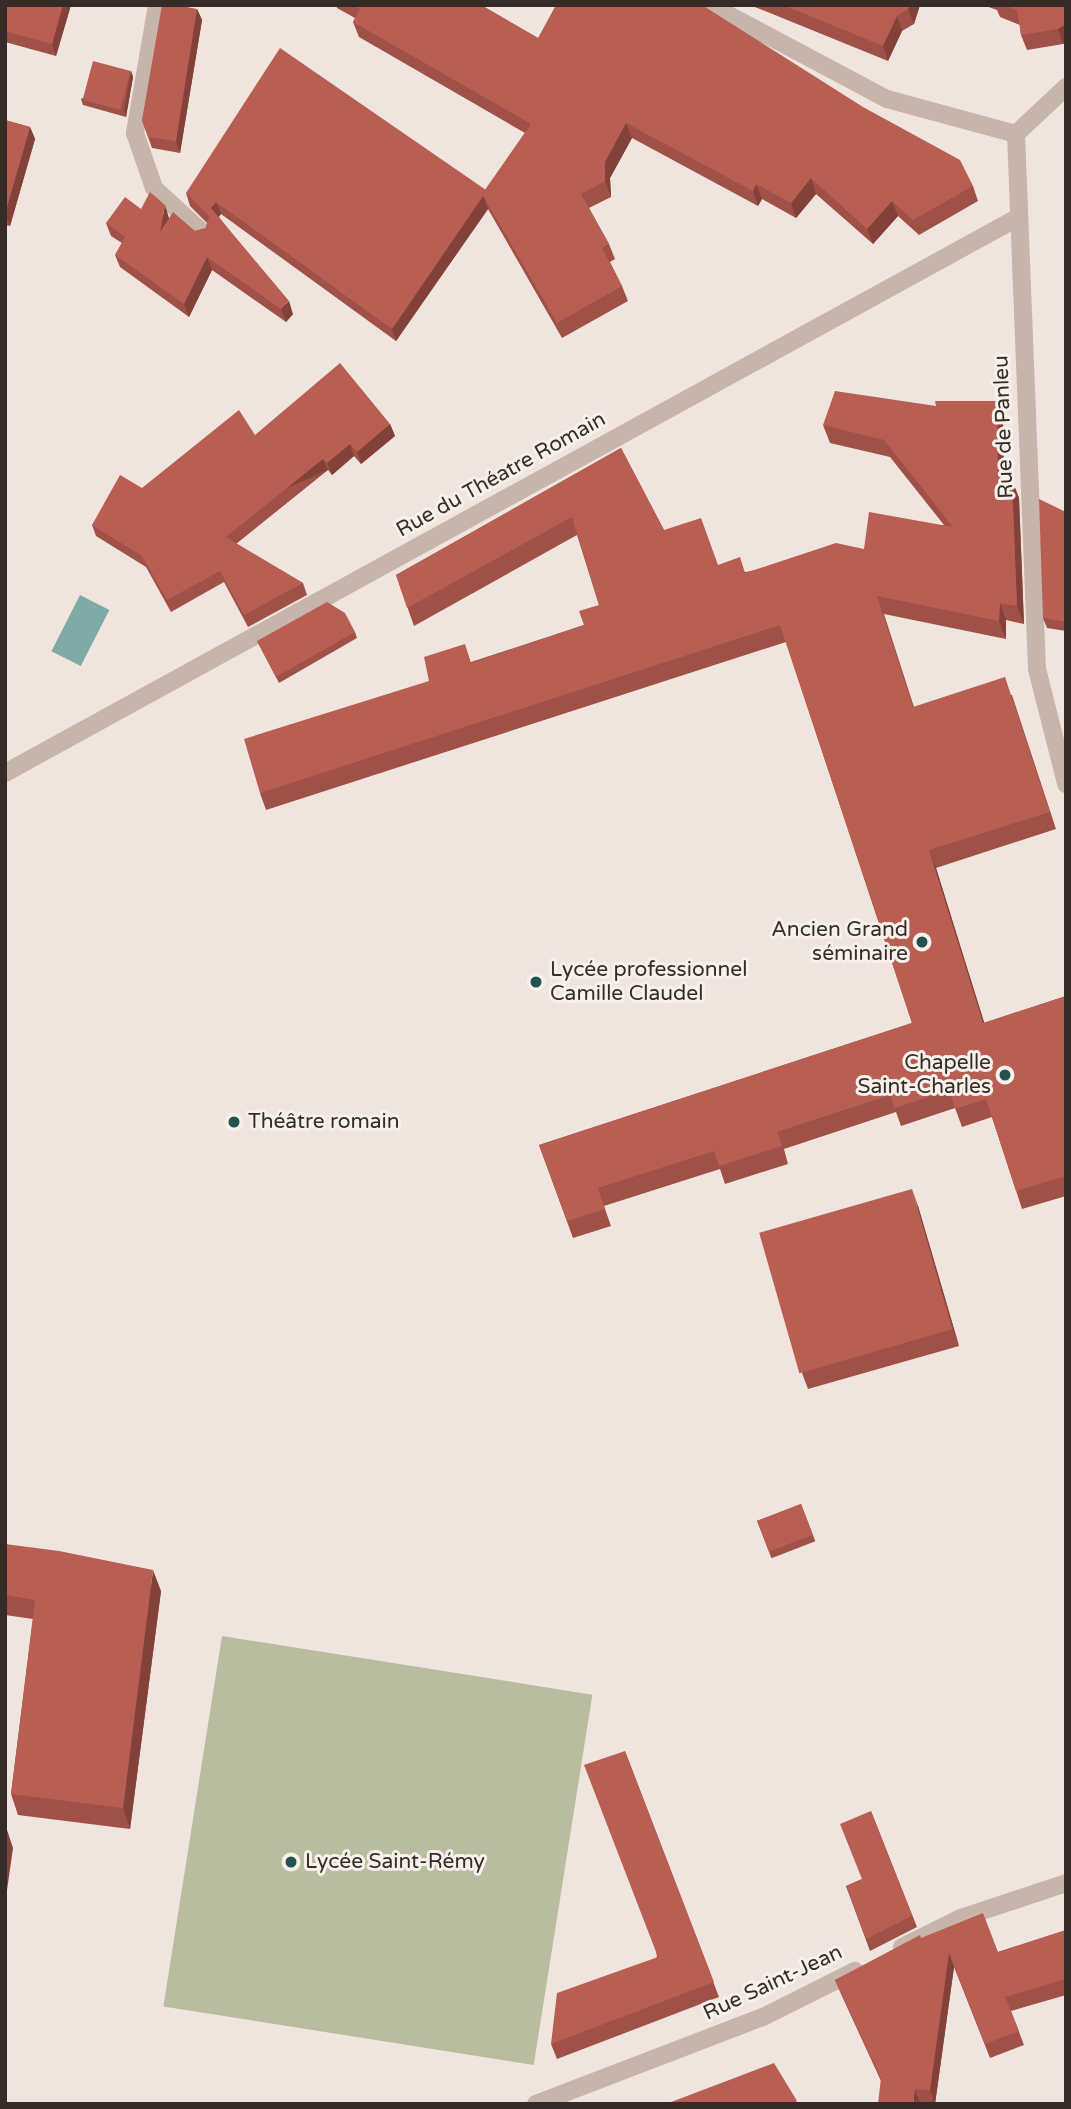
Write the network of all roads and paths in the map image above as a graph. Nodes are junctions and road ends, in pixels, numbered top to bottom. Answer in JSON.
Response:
{"nodes":[{"id":1,"x":157,"y":5,"type":"edge"},
{"id":2,"x":710,"y":5,"type":"edge"},
{"id":3,"x":1066,"y":87,"type":"edge"},
{"id":4,"x":1016,"y":134,"type":"junction"},
{"id":5,"x":1019,"y":216,"type":"junction"},
{"id":6,"x":204,"y":233,"type":"edge"},
{"id":7,"x":5,"y":773,"type":"edge"},
{"id":8,"x":1065,"y":780,"type":"edge"},
{"id":9,"x":1066,"y":1883,"type":"edge"},
{"id":10,"x":536,"y":2104,"type":"edge"}],
"edges":[{"from":1,"to":6,"type":"street"},
{"from":2,"to":4,"type":"street"},
{"from":3,"to":4,"type":"street"},
{"from":4,"to":5,"type":"street","name":"Rue de Panleu"},
{"from":5,"to":7,"type":"street","name":"Rue du Théatre Romain"},
{"from":5,"to":8,"type":"street","name":"Rue de Panleu"},
{"from":9,"to":10,"type":"street","name":"Rue Saint-Jean"}]}
